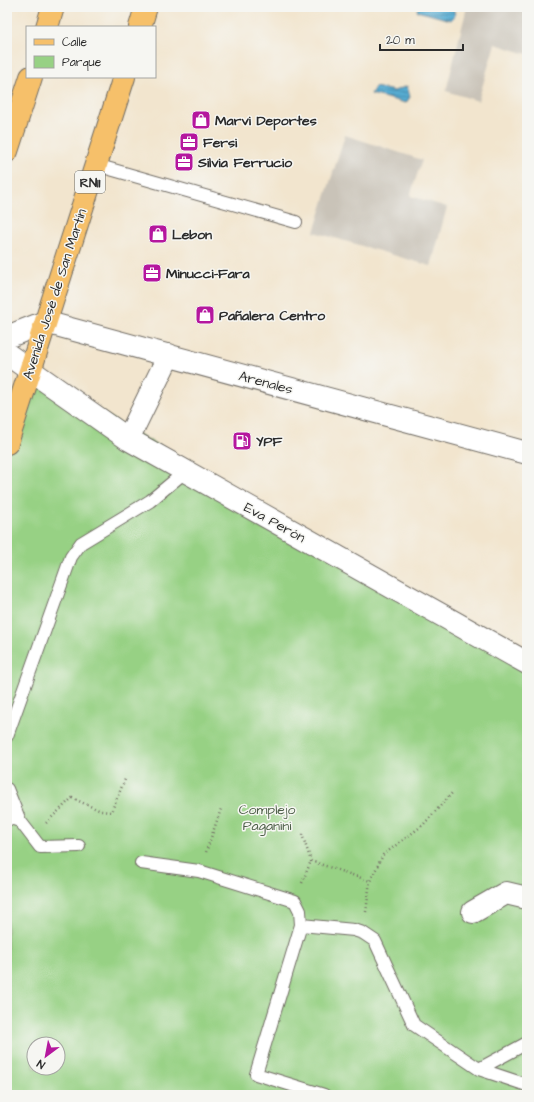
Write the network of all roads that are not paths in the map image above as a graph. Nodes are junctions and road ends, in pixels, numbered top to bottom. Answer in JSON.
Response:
{"nodes":[{"id":1,"x":53,"y":7,"type":"edge"},
{"id":2,"x":146,"y":7,"type":"edge"},
{"id":3,"x":47,"y":26,"type":"edge"},
{"id":4,"x":140,"y":26,"type":"edge"},
{"id":5,"x":31,"y":78,"type":"edge"},
{"id":6,"x":124,"y":78,"type":"edge"},
{"id":7,"x":7,"y":151,"type":"edge"},
{"id":8,"x":96,"y":165,"type":"junction"},
{"id":9,"x":296,"y":222,"type":"dead end"},
{"id":10,"x":45,"y":322,"type":"junction"},
{"id":11,"x":7,"y":337,"type":"edge"},
{"id":12,"x":7,"y":354,"type":"edge"},
{"id":13,"x":169,"y":355,"type":"junction"},
{"id":14,"x":30,"y":370,"type":"junction"},
{"id":15,"x":128,"y":439,"type":"junction"},
{"id":16,"x":7,"y":443,"type":"edge"},
{"id":17,"x":527,"y":453,"type":"edge"},
{"id":18,"x":186,"y":471,"type":"junction"},
{"id":19,"x":527,"y":663,"type":"edge"},
{"id":20,"x":7,"y":736,"type":"edge"},
{"id":21,"x":7,"y":789,"type":"edge"},
{"id":22,"x":7,"y":817,"type":"edge"},
{"id":23,"x":20,"y":821,"type":"junction"},
{"id":24,"x":79,"y":846,"type":"dead end"},
{"id":25,"x":141,"y":862,"type":"dead end"},
{"id":26,"x":527,"y":898,"type":"edge"},
{"id":27,"x":473,"y":912,"type":"dead end"},
{"id":28,"x":301,"y":925,"type":"junction"},
{"id":29,"x":527,"y":1043,"type":"edge"},
{"id":30,"x":479,"y":1069,"type":"junction"},
{"id":31,"x":527,"y":1085,"type":"edge"},
{"id":32,"x":324,"y":1095,"type":"edge"}],
"edges":[{"from":1,"to":3,"type":"main road"},
{"from":2,"to":4,"type":"main road"},
{"from":5,"to":7,"type":"main road"},
{"from":6,"to":8,"type":"main road","name":"Avenida José de San Martín","number":"RN11"},
{"from":8,"to":9,"type":"lane"},
{"from":8,"to":10,"type":"main road","name":"Avenida José de San Martín","number":"RN11"},
{"from":10,"to":11,"type":"street"},
{"from":10,"to":13,"type":"street","name":"Arenales"},
{"from":10,"to":14,"type":"main road","name":"Avenida José de San Martín","number":"RN11"},
{"from":12,"to":14,"type":"street","name":"Eva Perón"},
{"from":13,"to":15,"type":"street"},
{"from":13,"to":17,"type":"street","name":"Arenales"},
{"from":14,"to":15,"type":"street","name":"Eva Perón"},
{"from":14,"to":16,"type":"main road","name":"Avenida José de San Martín","number":"RN11"},
{"from":15,"to":18,"type":"street","name":"Eva Perón"},
{"from":18,"to":19,"type":"street","name":"Eva Perón"},
{"from":18,"to":20,"type":"lane"},
{"from":21,"to":23,"type":"lane"},
{"from":22,"to":23,"type":"lane"},
{"from":23,"to":24,"type":"lane"},
{"from":25,"to":28,"type":"lane"},
{"from":26,"to":27,"type":"street"},
{"from":28,"to":30,"type":"lane"},
{"from":28,"to":32,"type":"lane"},
{"from":29,"to":30,"type":"lane"},
{"from":30,"to":31,"type":"lane"}]}
